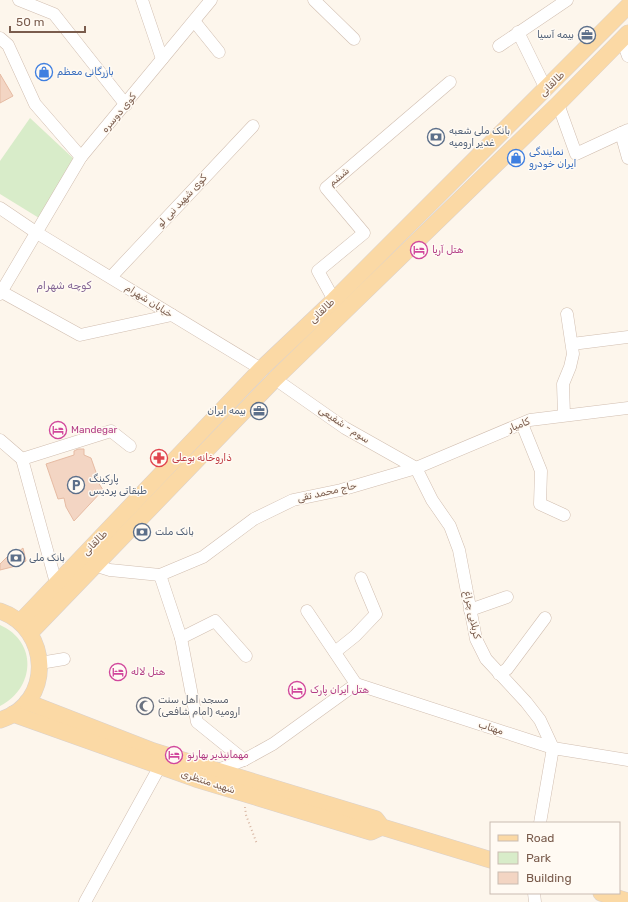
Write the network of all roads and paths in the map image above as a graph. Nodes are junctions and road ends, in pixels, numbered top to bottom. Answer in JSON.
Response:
{"nodes":[{"id":1,"x":19,"y":0,"type":"edge"},
{"id":2,"x":142,"y":0,"type":"edge"},
{"id":3,"x":211,"y":0,"type":"edge"},
{"id":4,"x":314,"y":0,"type":"edge"},
{"id":5,"x":568,"y":0,"type":"edge"},
{"id":6,"x":628,"y":6,"type":"edge"},
{"id":7,"x":194,"y":21,"type":"junction"},
{"id":8,"x":518,"y":32,"type":"junction"},
{"id":9,"x":625,"y":36,"type":"edge"},
{"id":10,"x":0,"y":38,"type":"edge"},
{"id":11,"x":354,"y":39,"type":"dead end"},
{"id":12,"x":499,"y":46,"type":"dead end"},
{"id":13,"x":219,"y":52,"type":"dead end"},
{"id":14,"x":628,"y":56,"type":"edge"},
{"id":15,"x":162,"y":59,"type":"junction"},
{"id":16,"x":450,"y":82,"type":"dead end"},
{"id":17,"x":546,"y":89,"type":"junction"},
{"id":18,"x":558,"y":104,"type":"junction"},
{"id":19,"x":126,"y":105,"type":"junction"},
{"id":20,"x":253,"y":126,"type":"dead end"},
{"id":21,"x":624,"y":131,"type":"edge"},
{"id":22,"x":81,"y":157,"type":"junction"},
{"id":23,"x":628,"y":158,"type":"edge"},
{"id":24,"x":0,"y":208,"type":"edge"},
{"id":25,"x":37,"y":233,"type":"junction"},
{"id":26,"x":111,"y":277,"type":"junction"},
{"id":27,"x":0,"y":292,"type":"edge"},
{"id":28,"x":334,"y":300,"type":"junction"},
{"id":29,"x":567,"y":314,"type":"dead end"},
{"id":30,"x":172,"y":315,"type":"junction"},
{"id":31,"x":628,"y":337,"type":"edge"},
{"id":32,"x":572,"y":344,"type":"junction"},
{"id":33,"x":261,"y":369,"type":"junction"},
{"id":34,"x":275,"y":379,"type":"junction"},
{"id":35,"x":628,"y":408,"type":"edge"},
{"id":36,"x":564,"y":415,"type":"junction"},
{"id":37,"x":522,"y":424,"type":"junction"},
{"id":38,"x":0,"y":440,"type":"edge"},
{"id":39,"x":130,"y":446,"type":"dead end"},
{"id":40,"x":22,"y":459,"type":"junction"},
{"id":41,"x":416,"y":468,"type":"junction"},
{"id":42,"x":564,"y":515,"type":"dead end"},
{"id":43,"x":94,"y":565,"type":"junction"},
{"id":44,"x":160,"y":574,"type":"junction"},
{"id":45,"x":361,"y":578,"type":"dead end"},
{"id":46,"x":56,"y":583,"type":"junction"},
{"id":47,"x":507,"y":597,"type":"dead end"},
{"id":48,"x":0,"y":610,"type":"edge"},
{"id":49,"x":470,"y":610,"type":"junction"},
{"id":50,"x":307,"y":611,"type":"dead end"},
{"id":51,"x":545,"y":618,"type":"dead end"},
{"id":52,"x":25,"y":627,"type":"junction"},
{"id":53,"x":182,"y":638,"type":"junction"},
{"id":54,"x":335,"y":652,"type":"junction"},
{"id":55,"x":246,"y":656,"type":"dead end"},
{"id":56,"x":64,"y":659,"type":"dead end"},
{"id":57,"x":40,"y":663,"type":"junction"},
{"id":58,"x":499,"y":674,"type":"junction"},
{"id":59,"x":356,"y":684,"type":"junction"},
{"id":60,"x":27,"y":702,"type":"junction"},
{"id":61,"x":7,"y":717,"type":"edge"},
{"id":62,"x":554,"y":748,"type":"junction"},
{"id":63,"x":244,"y":760,"type":"junction"},
{"id":64,"x":628,"y":760,"type":"edge"},
{"id":65,"x":160,"y":766,"type":"junction"},
{"id":66,"x":215,"y":771,"type":"junction"},
{"id":67,"x":198,"y":772,"type":"junction"},
{"id":68,"x":246,"y":794,"type":"junction"},
{"id":69,"x":540,"y":822,"type":"edge"},
{"id":70,"x":382,"y":827,"type":"junction"},
{"id":71,"x":257,"y":844,"type":"dead end"},
{"id":72,"x":490,"y":860,"type":"edge"},
{"id":73,"x":604,"y":894,"type":"edge"},
{"id":74,"x":628,"y":901,"type":"edge"},
{"id":75,"x":85,"y":902,"type":"edge"}],
"edges":[{"from":1,"to":19,"type":"street"},
{"from":2,"to":15,"type":"street"},
{"from":3,"to":7,"type":"street","name":"کوی دوسره"},
{"from":4,"to":11,"type":"street"},
{"from":5,"to":8,"type":"street"},
{"from":6,"to":17,"type":"main road","name":"طالقانی"},
{"from":7,"to":13,"type":"street"},
{"from":7,"to":15,"type":"street","name":"کوی دوسره"},
{"from":8,"to":12,"type":"street"},
{"from":8,"to":17,"type":"street"},
{"from":9,"to":14,"type":"street"},
{"from":9,"to":18,"type":"main road","name":"طالقانی"},
{"from":10,"to":22,"type":"street"},
{"from":15,"to":19,"type":"street","name":"کوی دوسره"},
{"from":16,"to":28,"type":"street","name":"ششم"},
{"from":17,"to":28,"type":"main road","name":"طالقانی"},
{"from":18,"to":21,"type":"street"},
{"from":18,"to":34,"type":"main road","name":"طالقانی"},
{"from":19,"to":22,"type":"street","name":"کوی دوسره"},
{"from":20,"to":26,"type":"street","name":"کوی شهید نبی لو"},
{"from":21,"to":23,"type":"street"},
{"from":22,"to":25,"type":"street","name":"کوی دوسره"},
{"from":24,"to":25,"type":"street","name":"خیابان شهرام"},
{"from":25,"to":26,"type":"street","name":"خیابان شهرام"},
{"from":25,"to":27,"type":"street","name":"کوی دوسره"},
{"from":26,"to":30,"type":"street","name":"خیابان شهرام"},
{"from":27,"to":30,"type":"street"},
{"from":28,"to":33,"type":"main road","name":"طالقانی"},
{"from":29,"to":32,"type":"street"},
{"from":30,"to":33,"type":"street","name":"خیابان شهرام"},
{"from":31,"to":32,"type":"street"},
{"from":32,"to":36,"type":"street"},
{"from":33,"to":34,"type":"main road"},
{"from":33,"to":46,"type":"main road","name":"طالقانی"},
{"from":34,"to":41,"type":"street","name":"سوم - شفیعی"},
{"from":34,"to":43,"type":"main road","name":"طالقانی"},
{"from":35,"to":36,"type":"street","name":"کامیار"},
{"from":36,"to":37,"type":"street","name":"کامیار"},
{"from":37,"to":41,"type":"street","name":"کامیار"},
{"from":37,"to":42,"type":"street"},
{"from":38,"to":40,"type":"street"},
{"from":39,"to":40,"type":"street"},
{"from":40,"to":46,"type":"street"},
{"from":41,"to":44,"type":"street","name":"حاج محمد تقی"},
{"from":41,"to":49,"type":"street","name":"کربلایی چراغ"},
{"from":43,"to":44,"type":"street"},
{"from":43,"to":52,"type":"main road","name":"طالقانی"},
{"from":44,"to":53,"type":"street"},
{"from":45,"to":54,"type":"street"},
{"from":46,"to":52,"type":"main road","name":"طالقانی"},
{"from":47,"to":49,"type":"street"},
{"from":48,"to":52,"type":"main road"},
{"from":49,"to":58,"type":"street","name":"کربلایی چراغ"},
{"from":50,"to":54,"type":"street"},
{"from":51,"to":58,"type":"street"},
{"from":52,"to":57,"type":"main road"},
{"from":53,"to":55,"type":"street"},
{"from":53,"to":63,"type":"street"},
{"from":54,"to":59,"type":"street"},
{"from":56,"to":57,"type":"street"},
{"from":57,"to":60,"type":"main road"},
{"from":58,"to":62,"type":"street","name":"کربلایی چراغ"},
{"from":59,"to":62,"type":"street","name":"مهتاب"},
{"from":59,"to":63,"type":"street"},
{"from":60,"to":61,"type":"main road"},
{"from":60,"to":67,"type":"main road","name":"شهید منتظری"},
{"from":61,"to":65,"type":"main road","name":"شهید منتظری"},
{"from":62,"to":64,"type":"street","name":"مهتاب"},
{"from":62,"to":69,"type":"street"},
{"from":63,"to":66,"type":"street"},
{"from":65,"to":67,"type":"main road","name":"شهید منتظری"},
{"from":65,"to":75,"type":"street"},
{"from":66,"to":67,"type":"main road","name":"شهید منتظری"},
{"from":66,"to":70,"type":"main road","name":"شهید منتظری"},
{"from":67,"to":68,"type":"main road","name":"شهید منتظری"},
{"from":68,"to":70,"type":"main road","name":"شهید منتظری"},
{"from":68,"to":71,"type":"path"},
{"from":70,"to":72,"type":"main road","name":"شهید منتظری"},
{"from":73,"to":74,"type":"main road"}]}
